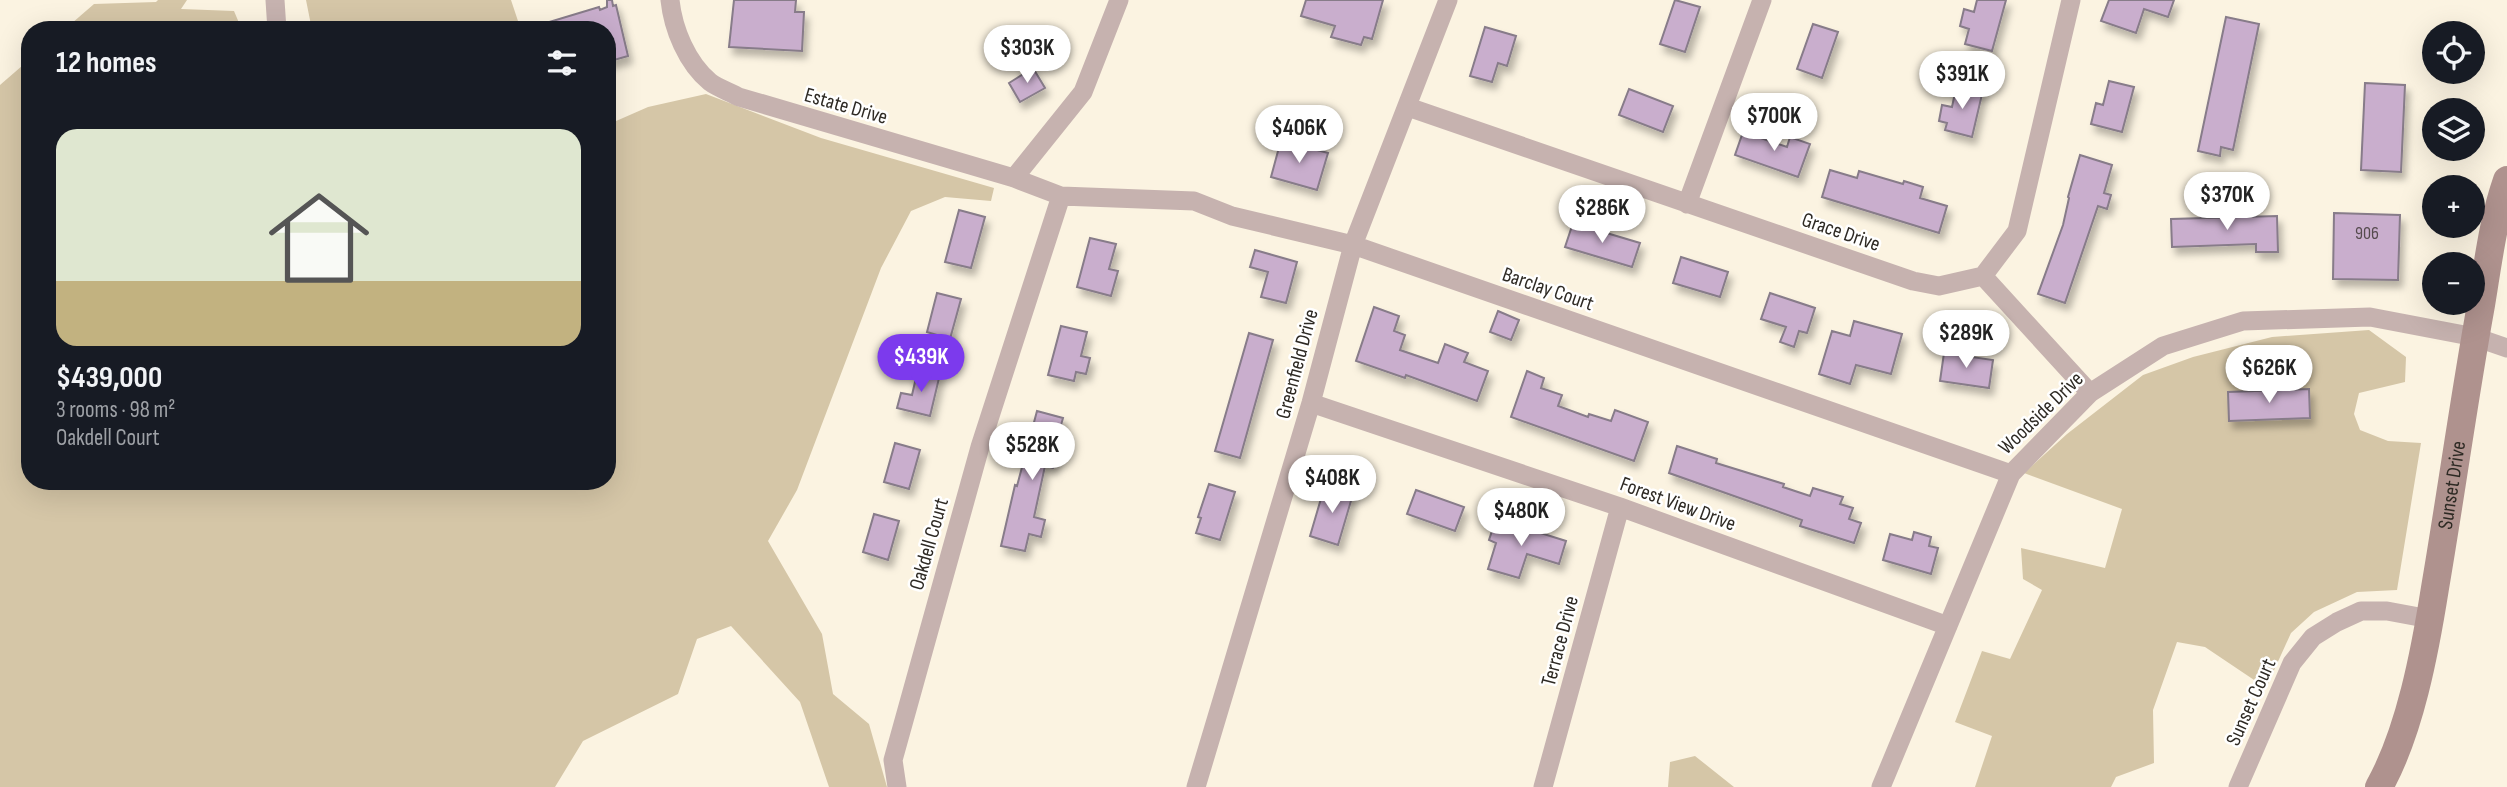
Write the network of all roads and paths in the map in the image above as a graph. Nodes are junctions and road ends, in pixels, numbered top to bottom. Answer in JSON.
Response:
{"nodes":[{"id":1,"x":275,"y":0,"type":"edge"},
{"id":2,"x":670,"y":0,"type":"edge"},
{"id":3,"x":1119,"y":0,"type":"edge"},
{"id":4,"x":1448,"y":0,"type":"edge"},
{"id":5,"x":1762,"y":0,"type":"edge"},
{"id":6,"x":2071,"y":0,"type":"edge"},
{"id":7,"x":276,"y":21,"type":"edge"},
{"id":8,"x":1408,"y":107,"type":"junction"},
{"id":9,"x":1014,"y":178,"type":"junction"},
{"id":10,"x":2507,"y":180,"type":"edge"},
{"id":11,"x":1061,"y":196,"type":"junction"},
{"id":12,"x":1687,"y":204,"type":"junction"},
{"id":13,"x":1353,"y":246,"type":"junction"},
{"id":14,"x":1983,"y":276,"type":"junction"},
{"id":15,"x":2475,"y":337,"type":"junction"},
{"id":16,"x":2507,"y":348,"type":"edge"},
{"id":17,"x":2090,"y":393,"type":"junction"},
{"id":18,"x":1311,"y":403,"type":"junction"},
{"id":19,"x":2011,"y":474,"type":"junction"},
{"id":20,"x":1620,"y":507,"type":"junction"},
{"id":21,"x":2430,"y":619,"type":"junction"},
{"id":22,"x":1948,"y":626,"type":"junction"},
{"id":23,"x":897,"y":787,"type":"edge"},
{"id":24,"x":1196,"y":787,"type":"edge"},
{"id":25,"x":1543,"y":787,"type":"edge"},
{"id":26,"x":1881,"y":787,"type":"edge"},
{"id":27,"x":2238,"y":787,"type":"edge"},
{"id":28,"x":2379,"y":787,"type":"edge"}],
"edges":[{"from":1,"to":7,"type":"street"},
{"from":2,"to":9,"type":"street","name":"Estate Drive"},
{"from":3,"to":9,"type":"street"},
{"from":4,"to":8,"type":"street","name":"Greenfield Drive"},
{"from":5,"to":12,"type":"street"},
{"from":6,"to":14,"type":"street"},
{"from":8,"to":12,"type":"street","name":"Grace Drive"},
{"from":8,"to":13,"type":"street","name":"Greenfield Drive"},
{"from":9,"to":11,"type":"street","name":"Estate Drive"},
{"from":10,"to":15,"type":"main road","name":"Sunset Drive"},
{"from":11,"to":13,"type":"street","name":"Barclay Court"},
{"from":11,"to":23,"type":"street","name":"Oakdell Court"},
{"from":12,"to":14,"type":"street","name":"Grace Drive"},
{"from":13,"to":18,"type":"street","name":"Greenfield Drive"},
{"from":13,"to":19,"type":"street","name":"Barclay Court"},
{"from":14,"to":17,"type":"street"},
{"from":15,"to":16,"type":"street","name":"Woodside Drive"},
{"from":15,"to":17,"type":"street","name":"Woodside Drive"},
{"from":15,"to":21,"type":"main road","name":"Sunset Drive"},
{"from":17,"to":19,"type":"street","name":"Woodside Drive"},
{"from":18,"to":20,"type":"street","name":"Forest View Drive"},
{"from":18,"to":24,"type":"street","name":"Greenfield Drive"},
{"from":19,"to":22,"type":"street","name":"Woodside Drive"},
{"from":20,"to":22,"type":"street","name":"Forest View Drive"},
{"from":20,"to":25,"type":"street","name":"Terrace Drive"},
{"from":21,"to":27,"type":"street","name":"Sunset Court"},
{"from":21,"to":28,"type":"main road","name":"Sunset Drive"},
{"from":22,"to":26,"type":"street","name":"Woodside Drive"}]}
